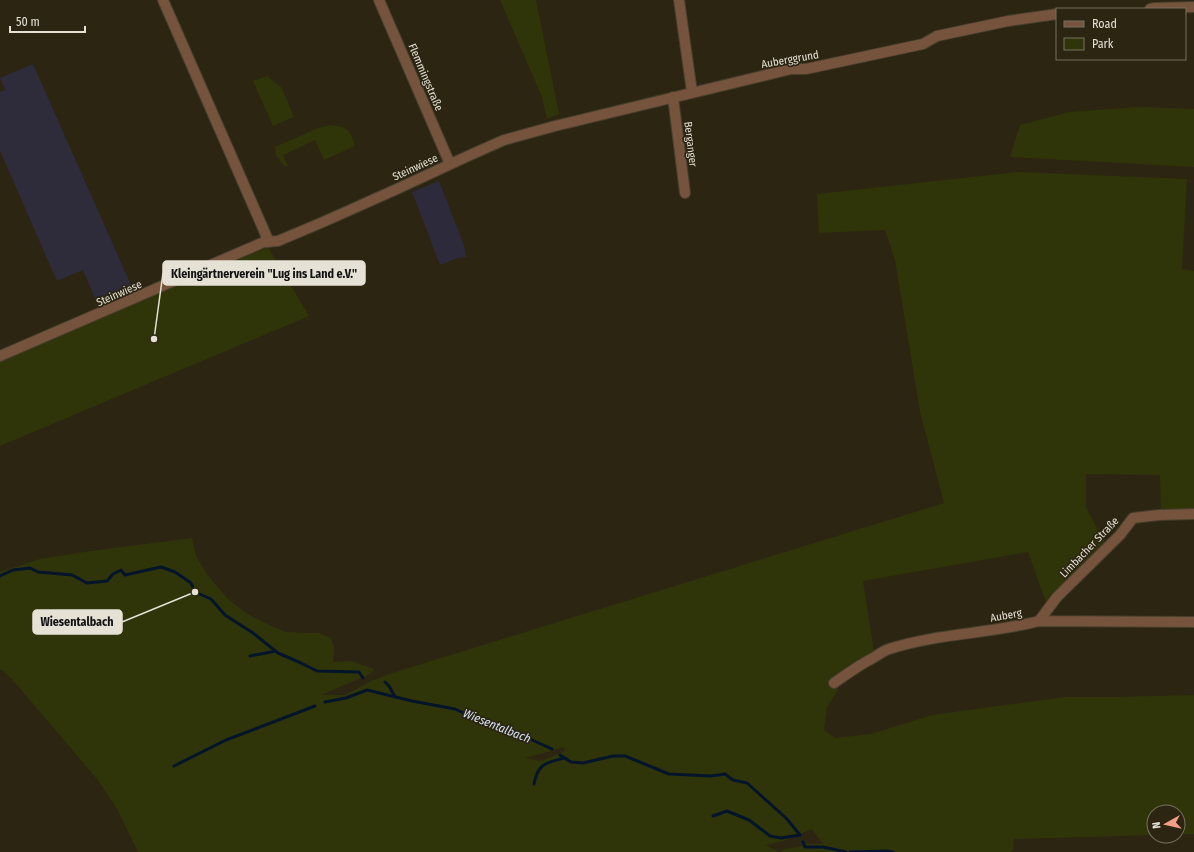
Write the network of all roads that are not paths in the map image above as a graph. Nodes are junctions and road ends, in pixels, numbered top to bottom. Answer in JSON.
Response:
{"nodes":[{"id":1,"x":163,"y":0,"type":"edge"},
{"id":2,"x":379,"y":0,"type":"edge"},
{"id":3,"x":679,"y":0,"type":"edge"},
{"id":4,"x":1194,"y":7,"type":"edge"},
{"id":5,"x":1155,"y":8,"type":"edge"},
{"id":6,"x":1056,"y":14,"type":"edge"},
{"id":7,"x":692,"y":92,"type":"junction"},
{"id":8,"x":673,"y":97,"type":"junction"},
{"id":9,"x":504,"y":140,"type":"joint"},
{"id":10,"x":450,"y":164,"type":"junction"},
{"id":11,"x":685,"y":193,"type":"dead end"},
{"id":12,"x":269,"y":242,"type":"junction"},
{"id":13,"x":0,"y":356,"type":"edge"},
{"id":14,"x":1194,"y":514,"type":"edge"},
{"id":15,"x":1039,"y":621,"type":"junction"},
{"id":16,"x":1194,"y":622,"type":"edge"},
{"id":17,"x":834,"y":683,"type":"dead end"}],
"edges":[{"from":1,"to":12,"type":"street"},
{"from":2,"to":10,"type":"street","name":"Flemmingstraße"},
{"from":3,"to":7,"type":"street"},
{"from":4,"to":5,"type":"street"},
{"from":6,"to":7,"type":"street","name":"Auberggrund"},
{"from":7,"to":8,"type":"street","name":"Auberggrund"},
{"from":8,"to":9,"type":"street","name":"Auberggrund"},
{"from":8,"to":11,"type":"street","name":"Berganger"},
{"from":9,"to":10,"type":"street","name":"Steinwiese"},
{"from":10,"to":12,"type":"street","name":"Steinwiese"},
{"from":12,"to":13,"type":"street","name":"Steinwiese"},
{"from":14,"to":15,"type":"street","name":"Limbacher Straße"},
{"from":15,"to":16,"type":"street","name":"Auberg"},
{"from":15,"to":17,"type":"street","name":"Auberg"}]}
